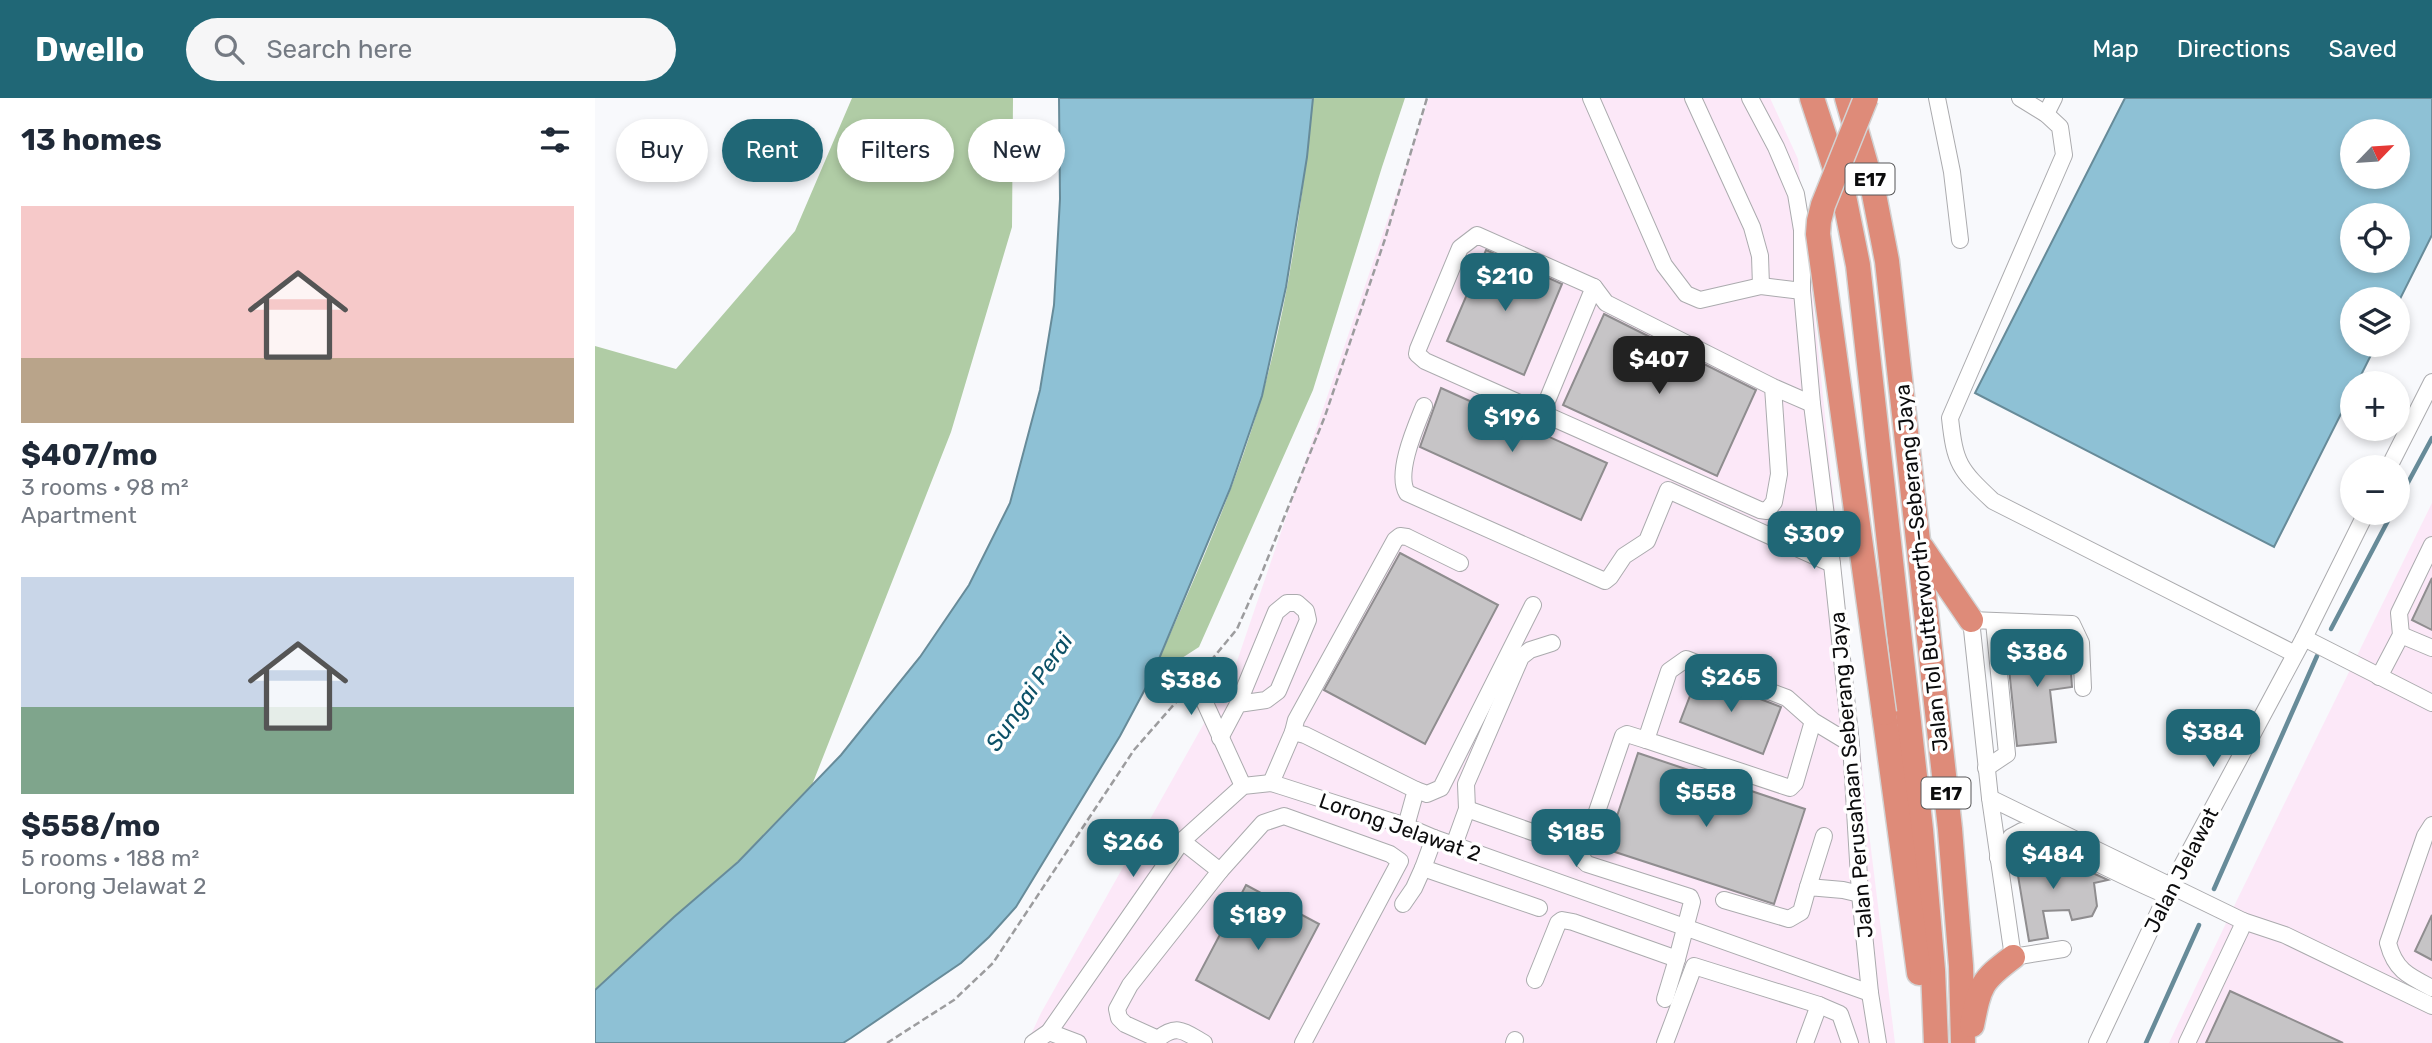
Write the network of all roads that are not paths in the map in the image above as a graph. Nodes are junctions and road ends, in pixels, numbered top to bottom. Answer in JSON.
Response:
{"nodes":[{"id":1,"x":1591,"y":98,"type":"edge"},
{"id":2,"x":1693,"y":98,"type":"edge"},
{"id":3,"x":1750,"y":98,"type":"edge"},
{"id":4,"x":1812,"y":98,"type":"edge"},
{"id":5,"x":1847,"y":98,"type":"edge"},
{"id":6,"x":1866,"y":98,"type":"edge"},
{"id":7,"x":1937,"y":98,"type":"edge"},
{"id":8,"x":2020,"y":98,"type":"edge"},
{"id":9,"x":2054,"y":98,"type":"edge"},
{"id":10,"x":2046,"y":114,"type":"junction"},
{"id":11,"x":1961,"y":240,"type":"dead end"},
{"id":12,"x":1761,"y":286,"type":"junction"},
{"id":13,"x":1594,"y":287,"type":"junction"},
{"id":14,"x":1802,"y":291,"type":"junction"},
{"id":15,"x":2432,"y":382,"type":"edge"},
{"id":16,"x":1773,"y":387,"type":"junction"},
{"id":17,"x":1812,"y":404,"type":"junction"},
{"id":18,"x":1424,"y":405,"type":"dead end"},
{"id":19,"x":1542,"y":413,"type":"junction"},
{"id":20,"x":2395,"y":455,"type":"edge"},
{"id":21,"x":2360,"y":525,"type":"edge"},
{"id":22,"x":1919,"y":544,"type":"junction"},
{"id":23,"x":2432,"y":545,"type":"edge"},
{"id":24,"x":1461,"y":564,"type":"dead end"},
{"id":25,"x":1832,"y":564,"type":"junction"},
{"id":26,"x":1533,"y":605,"type":"dead end"},
{"id":27,"x":1982,"y":621,"type":"junction"},
{"id":28,"x":2401,"y":635,"type":"junction"},
{"id":29,"x":2304,"y":638,"type":"junction"},
{"id":30,"x":1552,"y":643,"type":"dead end"},
{"id":31,"x":2432,"y":648,"type":"edge"},
{"id":32,"x":2295,"y":654,"type":"junction"},
{"id":33,"x":2379,"y":677,"type":"junction"},
{"id":34,"x":1195,"y":681,"type":"road end"},
{"id":35,"x":2083,"y":688,"type":"dead end"},
{"id":36,"x":2432,"y":703,"type":"edge"},
{"id":37,"x":1238,"y":704,"type":"junction"},
{"id":38,"x":1813,"y":721,"type":"junction"},
{"id":39,"x":1293,"y":732,"type":"junction"},
{"id":40,"x":1220,"y":738,"type":"junction"},
{"id":41,"x":1646,"y":740,"type":"junction"},
{"id":42,"x":1851,"y":744,"type":"junction"},
{"id":43,"x":1986,"y":768,"type":"junction"},
{"id":44,"x":1271,"y":783,"type":"junction"},
{"id":45,"x":1243,"y":786,"type":"junction"},
{"id":46,"x":1416,"y":790,"type":"junction"},
{"id":47,"x":1990,"y":798,"type":"junction"},
{"id":48,"x":1467,"y":809,"type":"junction"},
{"id":49,"x":2432,"y":825,"type":"edge"},
{"id":50,"x":1406,"y":826,"type":"junction"},
{"id":51,"x":1824,"y":836,"type":"dead end"},
{"id":52,"x":1434,"y":838,"type":"junction"},
{"id":53,"x":1182,"y":841,"type":"junction"},
{"id":54,"x":1454,"y":845,"type":"junction"},
{"id":55,"x":1569,"y":845,"type":"dead end"},
{"id":56,"x":1998,"y":858,"type":"junction"},
{"id":57,"x":1423,"y":868,"type":"junction"},
{"id":58,"x":1220,"y":871,"type":"junction"},
{"id":59,"x":1808,"y":887,"type":"junction"},
{"id":60,"x":2169,"y":890,"type":"junction"},
{"id":61,"x":1860,"y":894,"type":"junction"},
{"id":62,"x":1724,"y":900,"type":"dead end"},
{"id":63,"x":1403,"y":904,"type":"dead end"},
{"id":64,"x":1539,"y":908,"type":"dead end"},
{"id":65,"x":2243,"y":921,"type":"junction"},
{"id":66,"x":1686,"y":927,"type":"junction"},
{"id":67,"x":2063,"y":948,"type":"dead end"},
{"id":68,"x":2013,"y":957,"type":"junction"},
{"id":69,"x":1677,"y":959,"type":"junction"},
{"id":70,"x":1535,"y":980,"type":"dead end"},
{"id":71,"x":2432,"y":988,"type":"edge"},
{"id":72,"x":1870,"y":993,"type":"junction"},
{"id":73,"x":1665,"y":999,"type":"dead end"},
{"id":74,"x":1819,"y":1005,"type":"junction"},
{"id":75,"x":2432,"y":1006,"type":"edge"},
{"id":76,"x":1049,"y":1032,"type":"junction"},
{"id":77,"x":1033,"y":1043,"type":"edge"},
{"id":78,"x":1078,"y":1043,"type":"edge"},
{"id":79,"x":1205,"y":1043,"type":"edge"},
{"id":80,"x":1303,"y":1043,"type":"edge"},
{"id":81,"x":1665,"y":1043,"type":"edge"},
{"id":82,"x":1805,"y":1043,"type":"edge"},
{"id":83,"x":1850,"y":1043,"type":"edge"},
{"id":84,"x":1878,"y":1043,"type":"edge"},
{"id":85,"x":1934,"y":1043,"type":"edge"},
{"id":86,"x":1966,"y":1043,"type":"edge"},
{"id":87,"x":2097,"y":1043,"type":"edge"},
{"id":88,"x":2187,"y":1043,"type":"edge"}],
"edges":[{"from":1,"to":12,"type":"street"},
{"from":2,"to":12,"type":"street"},
{"from":3,"to":14,"type":"street","name":"Jalan Perusahaan Seberang Jaya"},
{"from":4,"to":85,"type":"highway","name":"Jalan Tol Butterworth–Seberang Jaya","number":"E17"},
{"from":5,"to":22,"type":"highway","name":"Jalan Tol Butterworth–Seberang Jaya","number":"E17"},
{"from":6,"to":85,"type":"highway","bridge":true},
{"from":7,"to":11,"type":"street"},
{"from":8,"to":10,"type":"street"},
{"from":9,"to":10,"type":"street"},
{"from":10,"to":32,"type":"street"},
{"from":12,"to":14,"type":"street"},
{"from":13,"to":16,"type":"street"},
{"from":13,"to":19,"type":"street"},
{"from":13,"to":19,"type":"street"},
{"from":14,"to":17,"type":"street","name":"Jalan Perusahaan Seberang Jaya"},
{"from":15,"to":20,"type":"street"},
{"from":16,"to":17,"type":"street"},
{"from":16,"to":19,"type":"street"},
{"from":17,"to":25,"type":"street","name":"Jalan Perusahaan Seberang Jaya"},
{"from":18,"to":25,"type":"street"},
{"from":21,"to":29,"type":"street","name":"Jalan Jelawat"},
{"from":22,"to":27,"type":"highway"},
{"from":22,"to":86,"type":"highway","name":"Jalan Tol Butterworth–Seberang Jaya","number":"E17"},
{"from":23,"to":28,"type":"street"},
{"from":24,"to":39,"type":"street"},
{"from":25,"to":42,"type":"street","name":"Jalan Perusahaan Seberang Jaya"},
{"from":26,"to":46,"type":"street"},
{"from":27,"to":35,"type":"street"},
{"from":27,"to":43,"type":"street"},
{"from":27,"to":43,"type":"street"},
{"from":28,"to":31,"type":"street"},
{"from":28,"to":33,"type":"street"},
{"from":29,"to":32,"type":"street","name":"Jalan Jelawat"},
{"from":29,"to":33,"type":"street"},
{"from":30,"to":48,"type":"street"},
{"from":32,"to":60,"type":"street","name":"Jalan Jelawat"},
{"from":33,"to":36,"type":"street"},
{"from":34,"to":40,"type":"street"},
{"from":37,"to":37,"type":"street"},
{"from":37,"to":40,"type":"street"},
{"from":38,"to":41,"type":"street"},
{"from":38,"to":41,"type":"street"},
{"from":38,"to":42,"type":"street"},
{"from":39,"to":44,"type":"street"},
{"from":39,"to":46,"type":"street"},
{"from":40,"to":45,"type":"street"},
{"from":41,"to":66,"type":"street"},
{"from":42,"to":61,"type":"street","name":"Jalan Perusahaan Seberang Jaya"},
{"from":43,"to":47,"type":"street"},
{"from":44,"to":45,"type":"street","name":"Lorong Jelawat 2"},
{"from":44,"to":50,"type":"street","name":"Lorong Jelawat 2"},
{"from":45,"to":53,"type":"street"},
{"from":46,"to":50,"type":"street"},
{"from":47,"to":56,"type":"street"},
{"from":47,"to":60,"type":"street"},
{"from":48,"to":54,"type":"street"},
{"from":48,"to":55,"type":"street"},
{"from":49,"to":71,"type":"street"},
{"from":50,"to":52,"type":"street","name":"Lorong Jelawat 2"},
{"from":51,"to":59,"type":"street"},
{"from":52,"to":54,"type":"street","name":"Lorong Jelawat 2"},
{"from":52,"to":57,"type":"street"},
{"from":53,"to":58,"type":"street"},
{"from":53,"to":76,"type":"street"},
{"from":54,"to":66,"type":"street","name":"Lorong Jelawat 2"},
{"from":56,"to":60,"type":"street"},
{"from":56,"to":68,"type":"street"},
{"from":57,"to":63,"type":"street"},
{"from":57,"to":64,"type":"street"},
{"from":58,"to":79,"type":"street"},
{"from":58,"to":80,"type":"street"},
{"from":59,"to":61,"type":"street"},
{"from":59,"to":62,"type":"street"},
{"from":60,"to":65,"type":"street"},
{"from":60,"to":87,"type":"street","name":"Jalan Jelawat"},
{"from":61,"to":72,"type":"street","name":"Jalan Perusahaan Seberang Jaya"},
{"from":65,"to":75,"type":"street"},
{"from":65,"to":88,"type":"street"},
{"from":66,"to":69,"type":"street"},
{"from":66,"to":72,"type":"street","name":"Lorong Jelawat 2"},
{"from":67,"to":68,"type":"street"},
{"from":68,"to":86,"type":"highway"},
{"from":69,"to":70,"type":"street"},
{"from":69,"to":73,"type":"street"},
{"from":72,"to":84,"type":"street","name":"Jalan Perusahaan Seberang Jaya"},
{"from":74,"to":81,"type":"street"},
{"from":74,"to":82,"type":"street"},
{"from":74,"to":83,"type":"street"},
{"from":76,"to":77,"type":"street"},
{"from":76,"to":78,"type":"street"}]}
